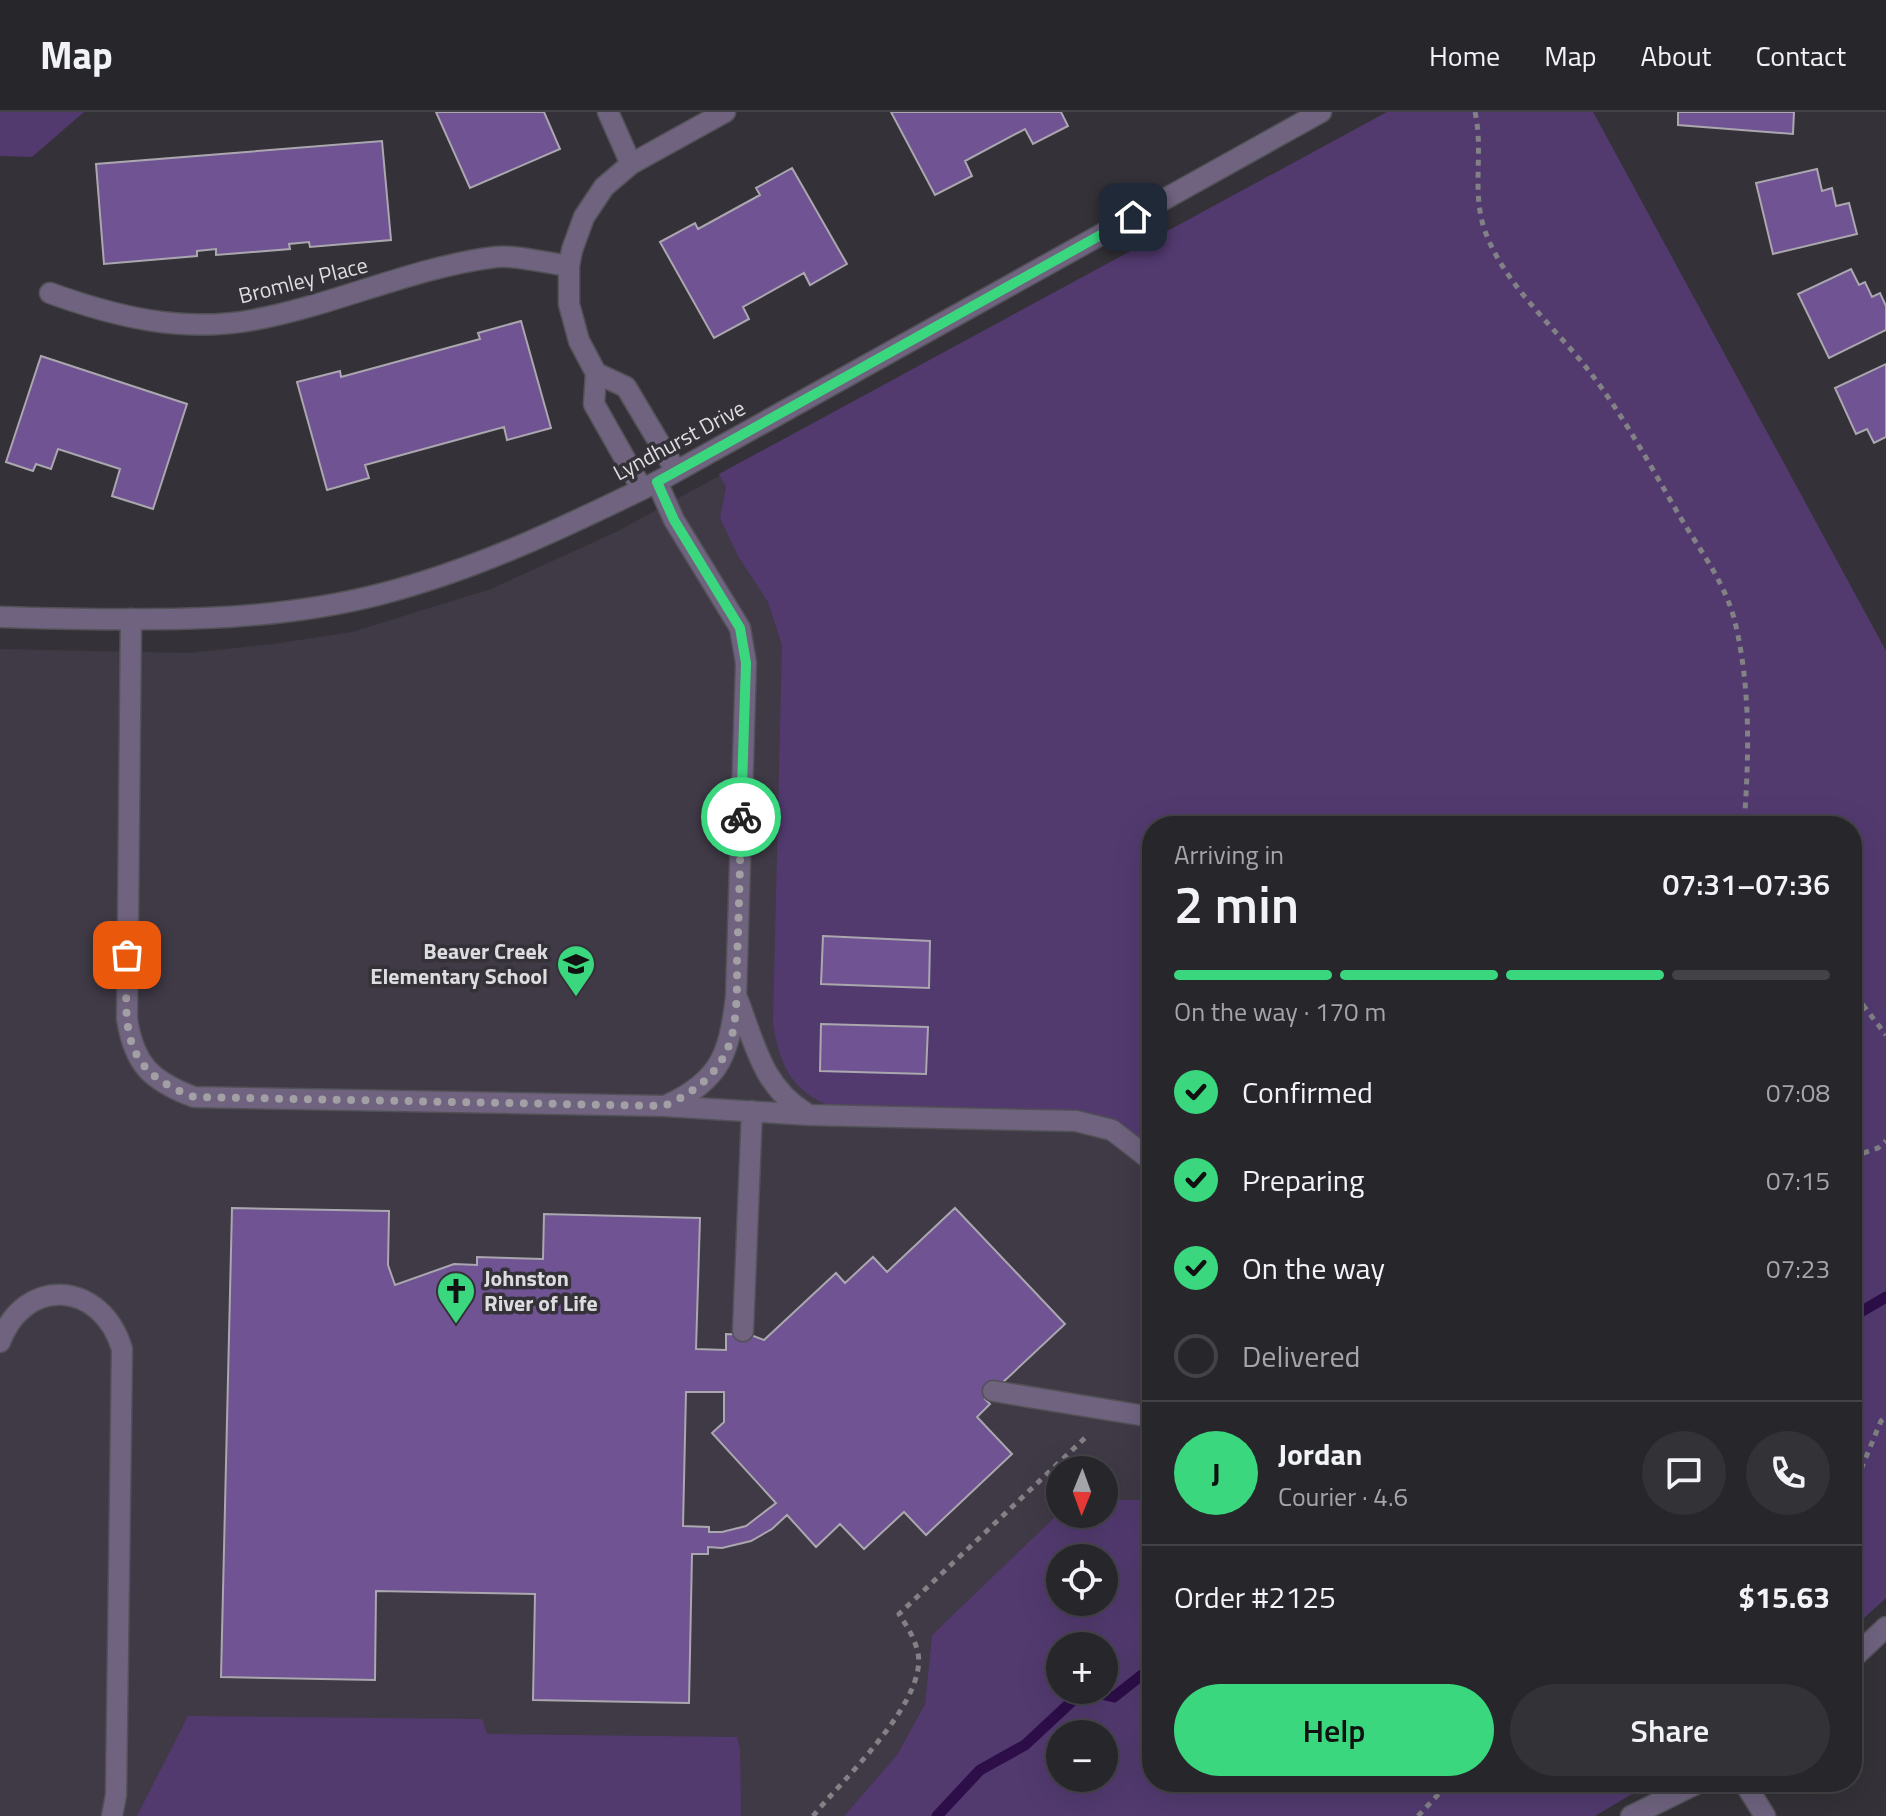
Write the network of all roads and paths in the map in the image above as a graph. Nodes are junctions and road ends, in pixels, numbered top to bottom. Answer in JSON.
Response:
{"nodes":[{"id":1,"x":608,"y":112,"type":"edge"},
{"id":2,"x":725,"y":112,"type":"edge"},
{"id":3,"x":1321,"y":112,"type":"edge"},
{"id":4,"x":1475,"y":112,"type":"edge"},
{"id":5,"x":631,"y":164,"type":"junction"},
{"id":6,"x":569,"y":266,"type":"junction"},
{"id":7,"x":50,"y":293,"type":"dead end"},
{"id":8,"x":596,"y":373,"type":"junction"},
{"id":9,"x":676,"y":471,"type":"junction"},
{"id":10,"x":650,"y":485,"type":"junction"},
{"id":11,"x":0,"y":617,"type":"edge"},
{"id":12,"x":131,"y":619,"type":"junction"},
{"id":13,"x":1745,"y":816,"type":"edge"},
{"id":14,"x":736,"y":997,"type":"junction"},
{"id":15,"x":1862,"y":1005,"type":"edge"},
{"id":16,"x":1886,"y":1035,"type":"edge"},
{"id":17,"x":664,"y":1106,"type":"junction"},
{"id":18,"x":752,"y":1111,"type":"junction"},
{"id":19,"x":809,"y":1115,"type":"junction"},
{"id":20,"x":1886,"y":1141,"type":"edge"},
{"id":21,"x":1142,"y":1153,"type":"edge"},
{"id":22,"x":1862,"y":1154,"type":"edge"},
{"id":23,"x":743,"y":1331,"type":"dead end"},
{"id":24,"x":0,"y":1342,"type":"edge"},
{"id":25,"x":993,"y":1391,"type":"dead end"},
{"id":26,"x":1112,"y":1412,"type":"junction"},
{"id":27,"x":1142,"y":1416,"type":"edge"},
{"id":28,"x":1886,"y":1417,"type":"edge"},
{"id":29,"x":1862,"y":1463,"type":"edge"},
{"id":30,"x":1886,"y":1627,"type":"edge"},
{"id":31,"x":1862,"y":1650,"type":"edge"},
{"id":32,"x":1441,"y":1792,"type":"edge"},
{"id":33,"x":1680,"y":1792,"type":"edge"},
{"id":34,"x":1750,"y":1792,"type":"edge"},
{"id":35,"x":112,"y":1816,"type":"edge"},
{"id":36,"x":813,"y":1816,"type":"edge"},
{"id":37,"x":1418,"y":1816,"type":"edge"},
{"id":38,"x":1631,"y":1816,"type":"edge"},
{"id":39,"x":1765,"y":1816,"type":"edge"}],
"edges":[{"from":1,"to":5,"type":"street"},
{"from":2,"to":5,"type":"street"},
{"from":3,"to":9,"type":"street","name":"Lyndhurst Drive"},
{"from":4,"to":13,"type":"path"},
{"from":5,"to":6,"type":"street"},
{"from":6,"to":7,"type":"street","name":"Bromley Place"},
{"from":6,"to":8,"type":"street"},
{"from":8,"to":9,"type":"street"},
{"from":8,"to":10,"type":"street"},
{"from":9,"to":10,"type":"street","name":"Lyndhurst Drive"},
{"from":10,"to":12,"type":"street","name":"Lyndhurst Drive"},
{"from":10,"to":14,"type":"street"},
{"from":11,"to":12,"type":"street","name":"Lyndhurst Drive"},
{"from":12,"to":17,"type":"street"},
{"from":14,"to":17,"type":"street"},
{"from":14,"to":19,"type":"street"},
{"from":15,"to":16,"type":"path"},
{"from":17,"to":18,"type":"street"},
{"from":18,"to":19,"type":"street"},
{"from":18,"to":23,"type":"street"},
{"from":19,"to":21,"type":"street"},
{"from":20,"to":22,"type":"path"},
{"from":24,"to":35,"type":"street"},
{"from":25,"to":26,"type":"street"},
{"from":26,"to":27,"type":"street"},
{"from":26,"to":36,"type":"path"},
{"from":28,"to":29,"type":"path"},
{"from":30,"to":31,"type":"street"},
{"from":32,"to":37,"type":"path"},
{"from":33,"to":38,"type":"street"},
{"from":34,"to":39,"type":"street"}]}
